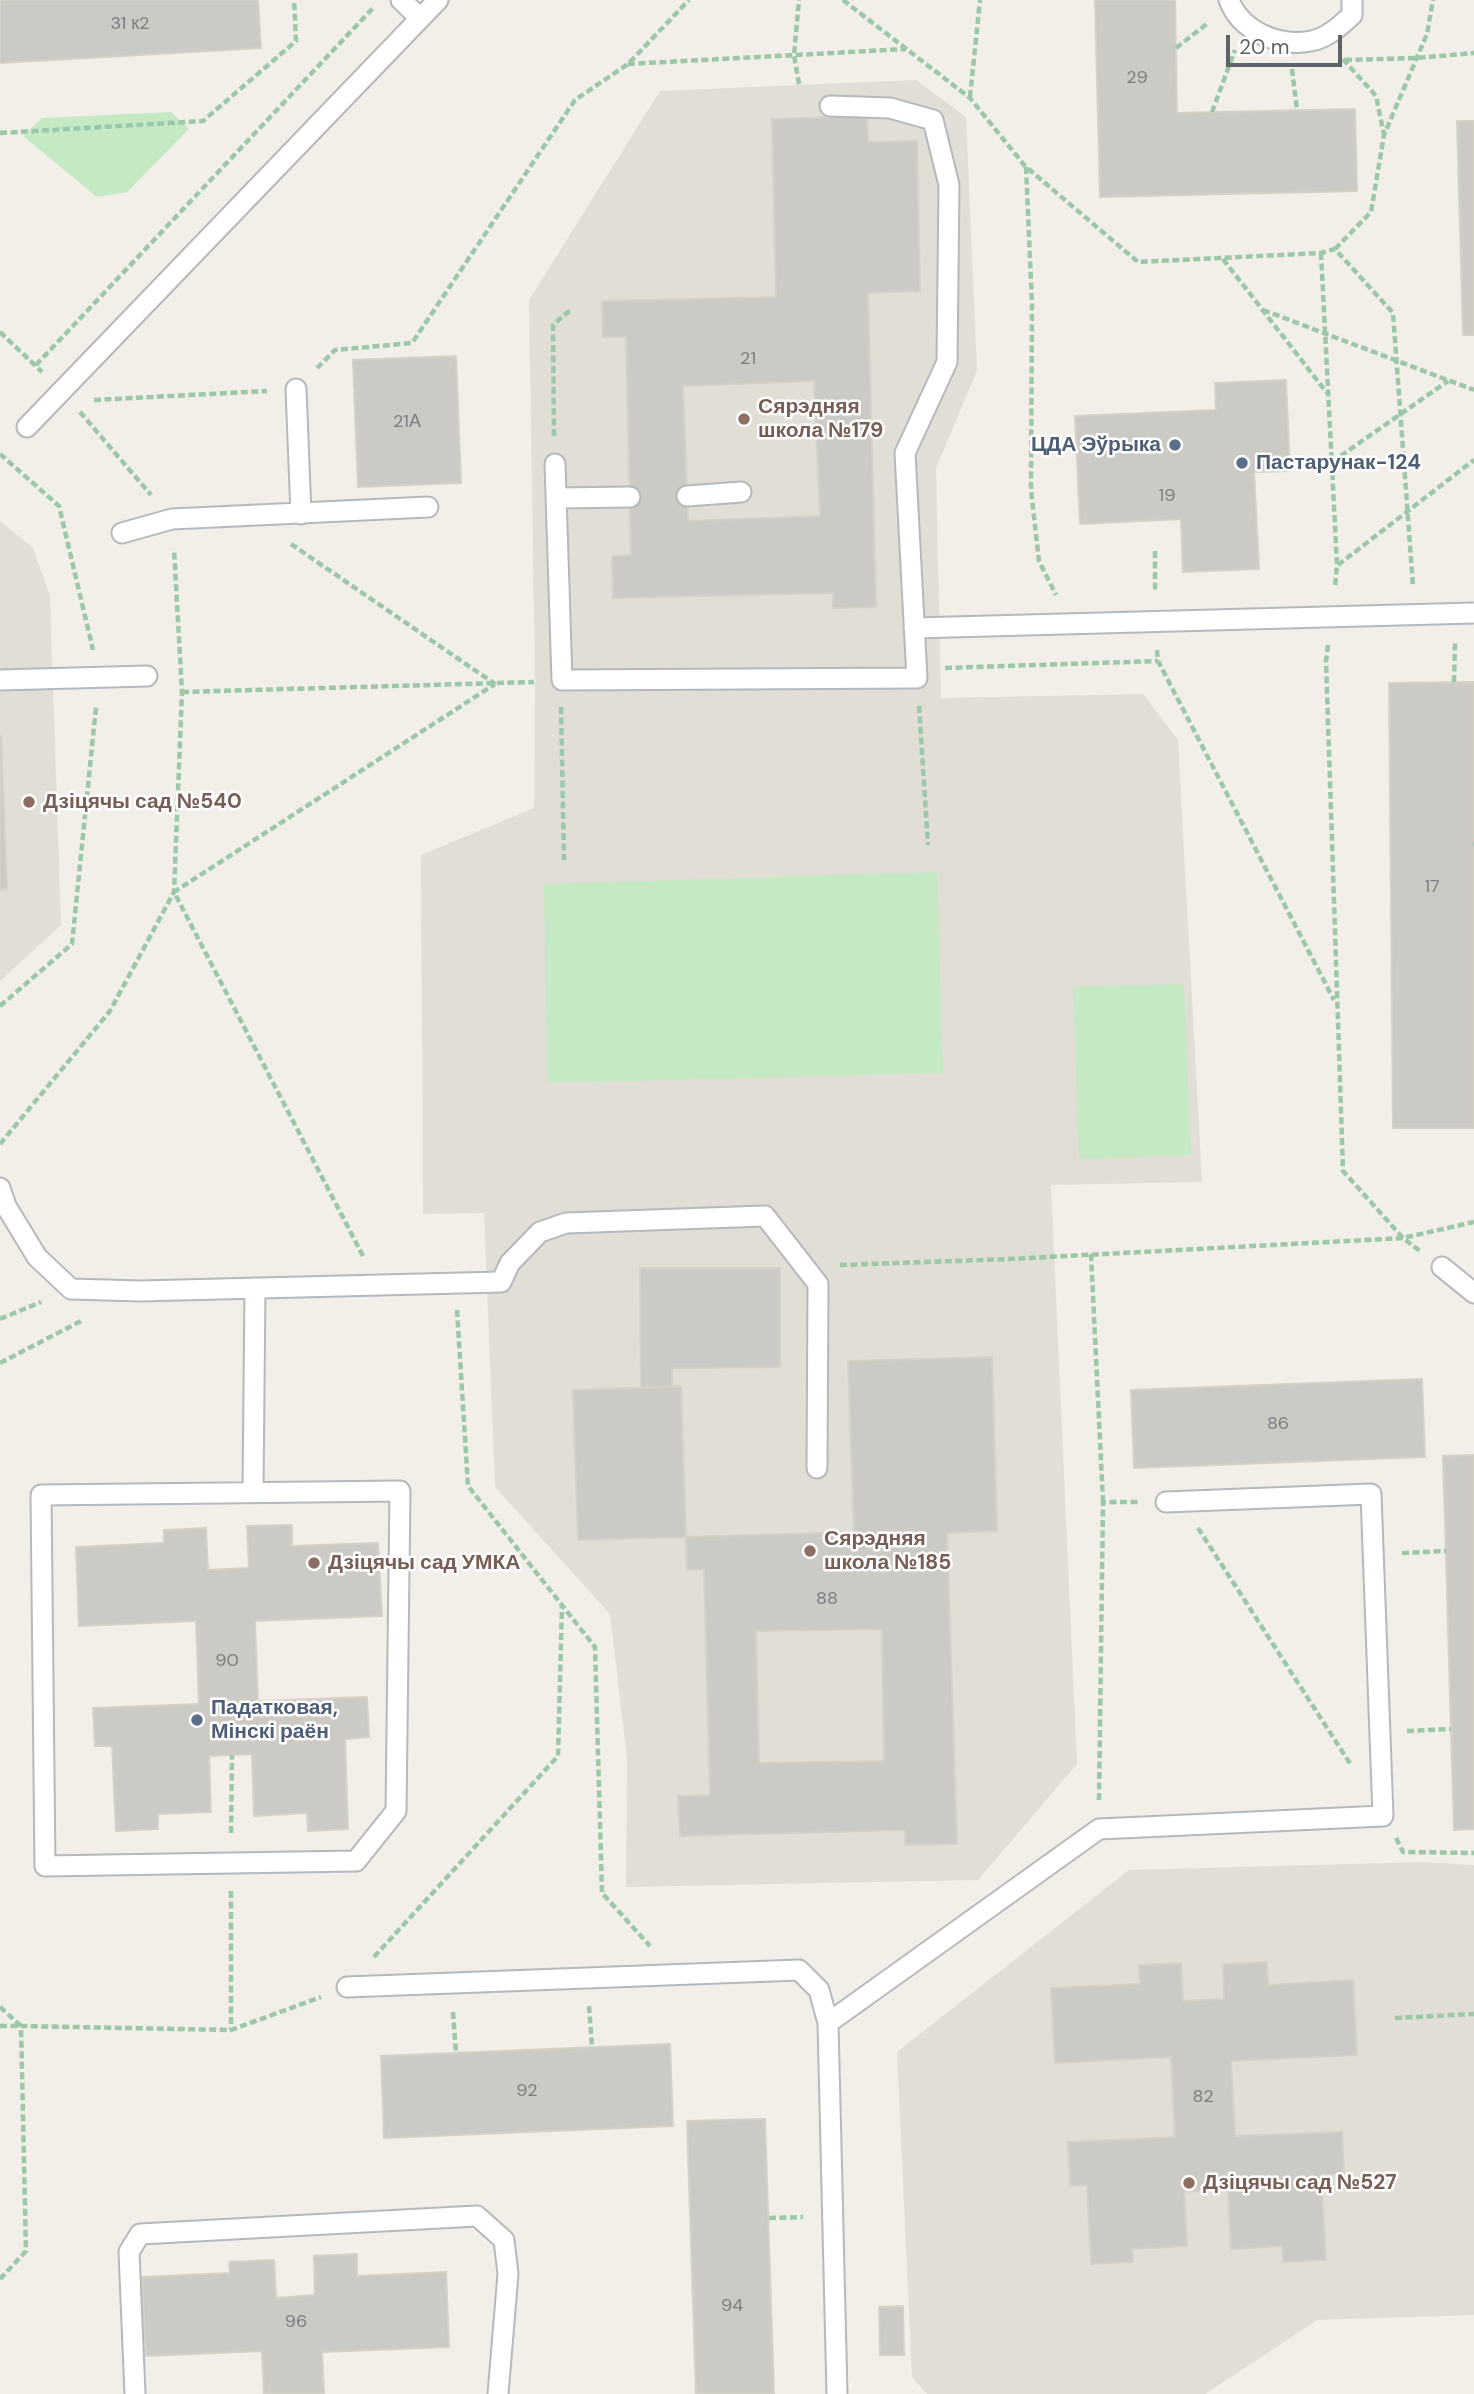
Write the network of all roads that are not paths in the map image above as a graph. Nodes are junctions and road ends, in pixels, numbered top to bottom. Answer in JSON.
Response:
{"nodes":[{"id":1,"x":401,"y":0,"type":"edge"},
{"id":2,"x":438,"y":0,"type":"edge"},
{"id":3,"x":1352,"y":0,"type":"edge"},
{"id":4,"x":1230,"y":2,"type":"edge"},
{"id":5,"x":420,"y":18,"type":"junction"},
{"id":6,"x":830,"y":106,"type":"dead end"},
{"id":7,"x":296,"y":389,"type":"road end"},
{"id":8,"x":27,"y":427,"type":"dead end"},
{"id":9,"x":555,"y":464,"type":"road end"},
{"id":10,"x":741,"y":492,"type":"dead end"},
{"id":11,"x":687,"y":496,"type":"dead end"},
{"id":12,"x":629,"y":497,"type":"dead end"},
{"id":13,"x":557,"y":498,"type":"junction"},
{"id":14,"x":428,"y":507,"type":"dead end"},
{"id":15,"x":301,"y":514,"type":"junction"},
{"id":16,"x":122,"y":533,"type":"dead end"},
{"id":17,"x":1465,"y":614,"type":"edge"},
{"id":18,"x":914,"y":628,"type":"junction"},
{"id":19,"x":147,"y":676,"type":"dead end"},
{"id":20,"x":0,"y":680,"type":"edge"},
{"id":21,"x":0,"y":1188,"type":"edge"},
{"id":22,"x":1442,"y":1267,"type":"road end"},
{"id":23,"x":256,"y":1288,"type":"junction"},
{"id":24,"x":1474,"y":1293,"type":"edge"},
{"id":25,"x":817,"y":1468,"type":"dead end"},
{"id":26,"x":253,"y":1492,"type":"junction"},
{"id":27,"x":1173,"y":1502,"type":"road end"},
{"id":28,"x":347,"y":1987,"type":"road end"},
{"id":29,"x":828,"y":2023,"type":"junction"},
{"id":30,"x":135,"y":2394,"type":"edge"},
{"id":31,"x":498,"y":2394,"type":"edge"},
{"id":32,"x":836,"y":2394,"type":"edge"}],
"edges":[{"from":1,"to":5,"type":"lane"},
{"from":2,"to":5,"type":"lane"},
{"from":3,"to":4,"type":"lane"},
{"from":5,"to":8,"type":"lane"},
{"from":6,"to":18,"type":"lane"},
{"from":7,"to":15,"type":"lane"},
{"from":9,"to":13,"type":"lane"},
{"from":10,"to":11,"type":"lane"},
{"from":12,"to":13,"type":"lane"},
{"from":13,"to":18,"type":"lane"},
{"from":14,"to":15,"type":"lane"},
{"from":15,"to":16,"type":"lane"},
{"from":17,"to":18,"type":"lane"},
{"from":19,"to":20,"type":"lane"},
{"from":21,"to":23,"type":"lane"},
{"from":22,"to":24,"type":"lane"},
{"from":23,"to":25,"type":"lane"},
{"from":23,"to":26,"type":"lane"},
{"from":26,"to":26,"type":"lane"},
{"from":27,"to":29,"type":"lane"},
{"from":28,"to":29,"type":"lane"},
{"from":29,"to":32,"type":"lane"},
{"from":30,"to":31,"type":"lane"}]}
